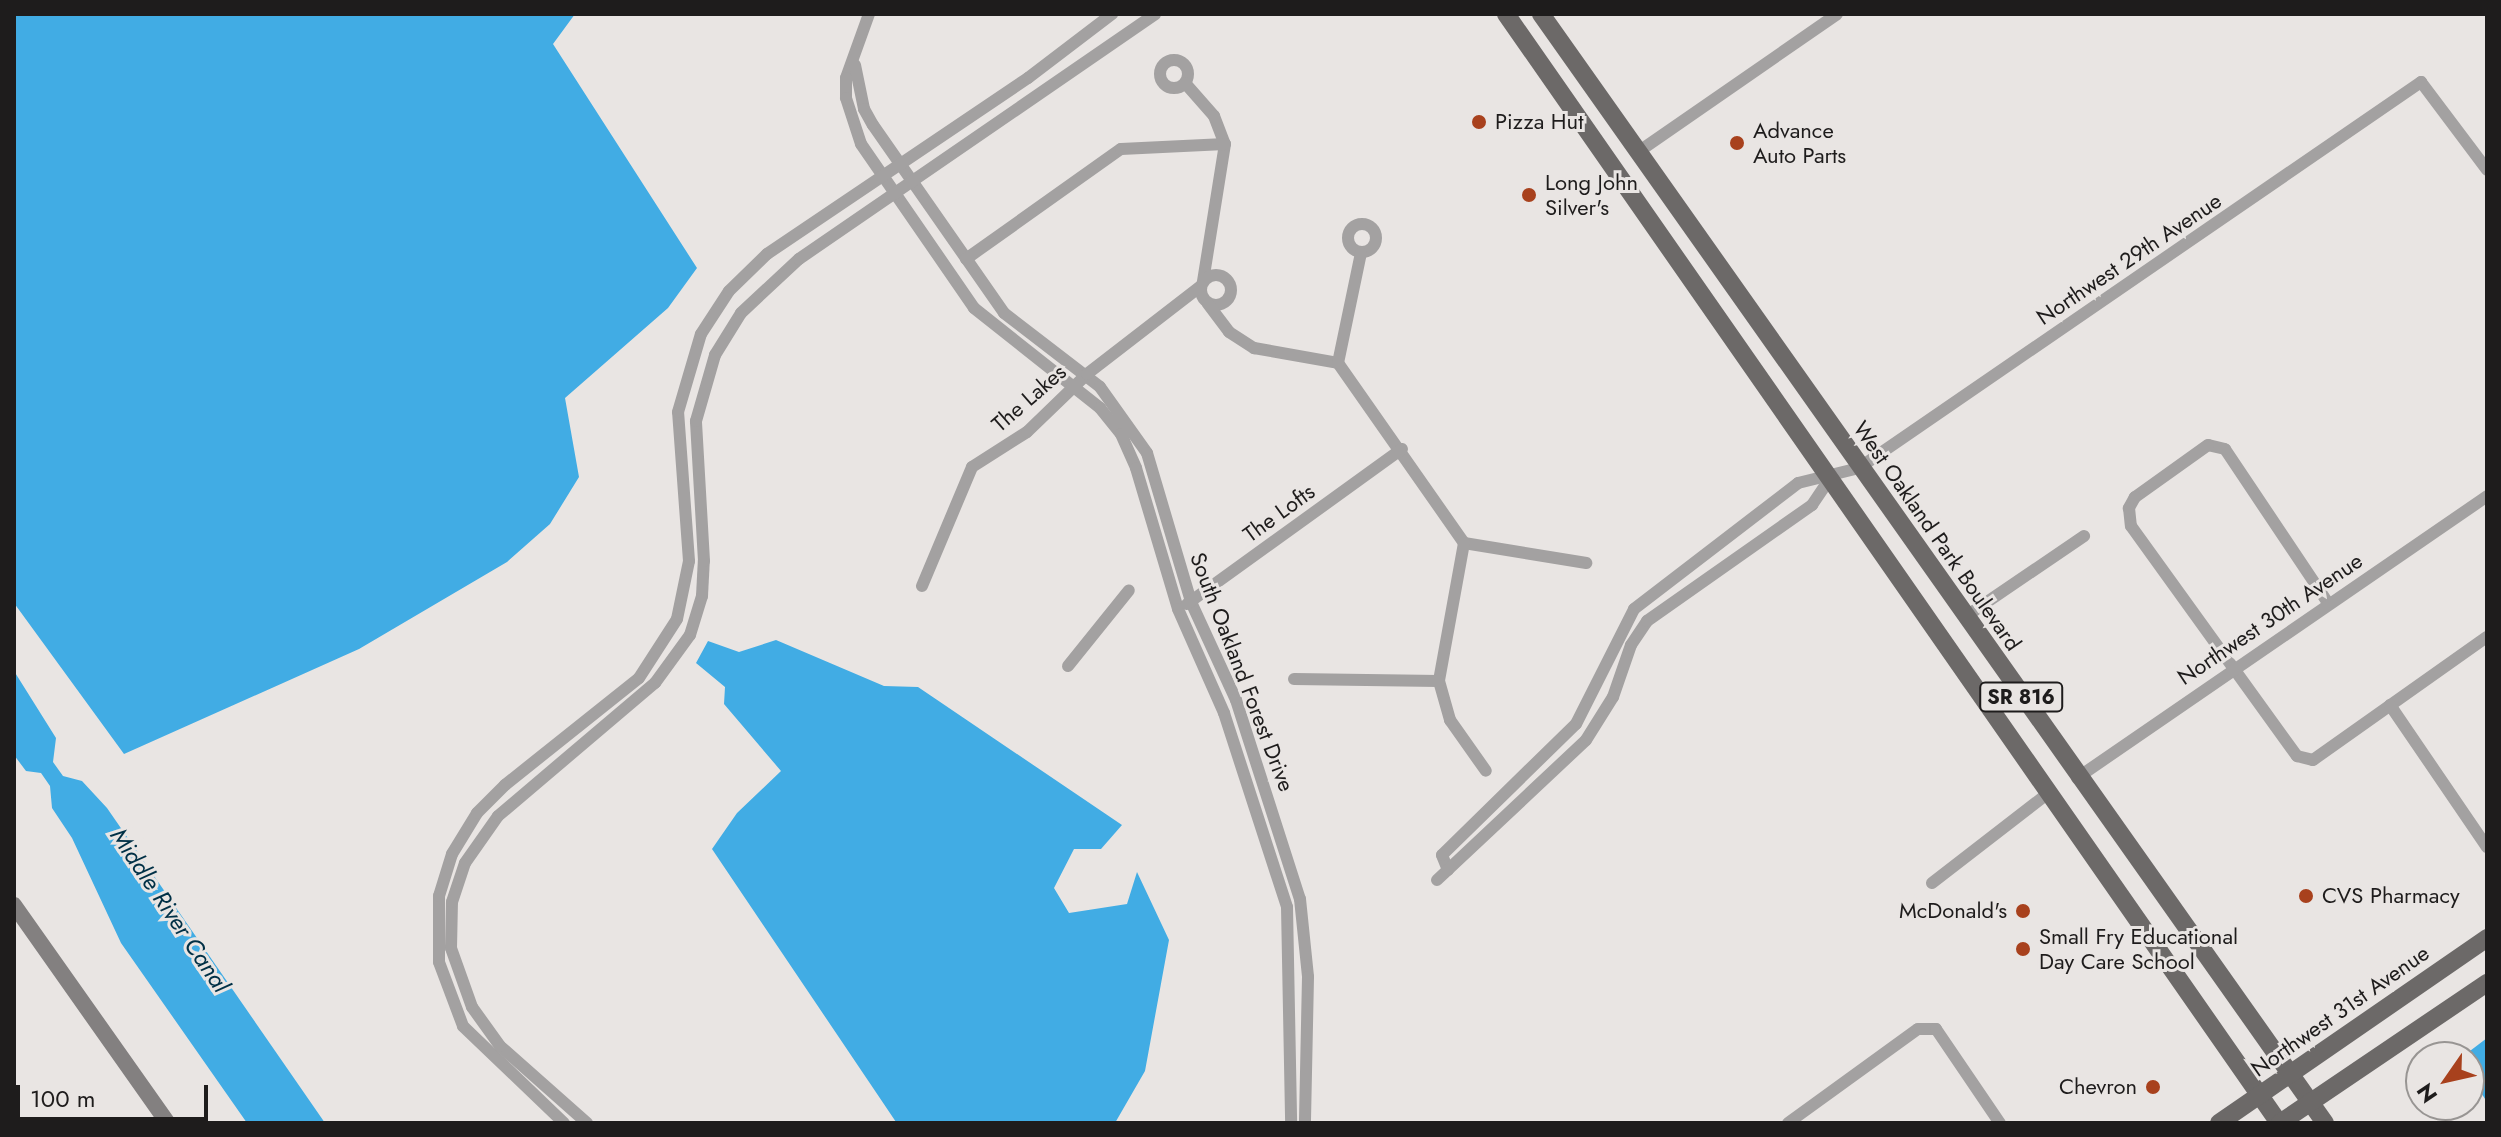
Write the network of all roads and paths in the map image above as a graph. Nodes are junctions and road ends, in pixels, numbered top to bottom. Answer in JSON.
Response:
{"nodes":[{"id":1,"x":869,"y":14,"type":"edge"},
{"id":2,"x":1112,"y":14,"type":"edge"},
{"id":3,"x":1155,"y":14,"type":"edge"},
{"id":4,"x":1506,"y":14,"type":"edge"},
{"id":5,"x":1541,"y":14,"type":"edge"},
{"id":6,"x":1837,"y":14,"type":"edge"},
{"id":7,"x":855,"y":56,"type":"junction"},
{"id":8,"x":1185,"y":83,"type":"dead end"},
{"id":9,"x":1225,"y":144,"type":"junction"},
{"id":10,"x":1598,"y":145,"type":"junction"},
{"id":11,"x":1638,"y":152,"type":"junction"},
{"id":12,"x":902,"y":164,"type":"junction"},
{"id":13,"x":2487,"y":170,"type":"edge"},
{"id":14,"x":1619,"y":175,"type":"junction"},
{"id":15,"x":881,"y":176,"type":"junction"},
{"id":16,"x":914,"y":182,"type":"junction"},
{"id":17,"x":895,"y":194,"type":"junction"},
{"id":18,"x":1667,"y":195,"type":"junction"},
{"id":19,"x":1361,"y":253,"type":"dead end"},
{"id":20,"x":1210,"y":255,"type":"junction"},
{"id":21,"x":966,"y":259,"type":"junction"},
{"id":22,"x":1217,"y":275,"type":"junction"},
{"id":23,"x":1202,"y":284,"type":"junction"},
{"id":24,"x":1206,"y":302,"type":"junction"},
{"id":25,"x":1226,"y":302,"type":"junction"},
{"id":26,"x":1174,"y":307,"type":"junction"},
{"id":27,"x":1238,"y":338,"type":"junction"},
{"id":28,"x":1338,"y":363,"type":"junction"},
{"id":29,"x":1087,"y":374,"type":"junction"},
{"id":30,"x":1076,"y":385,"type":"junction"},
{"id":31,"x":1402,"y":449,"type":"junction"},
{"id":32,"x":1859,"y":468,"type":"junction"},
{"id":33,"x":1831,"y":477,"type":"junction"},
{"id":34,"x":2485,"y":502,"type":"edge"},
{"id":35,"x":2084,"y":536,"type":"dead end"},
{"id":36,"x":1464,"y":543,"type":"junction"},
{"id":37,"x":1586,"y":563,"type":"dead end"},
{"id":38,"x":922,"y":586,"type":"dead end"},
{"id":39,"x":1129,"y":590,"type":"dead end"},
{"id":40,"x":1191,"y":602,"type":"junction"},
{"id":41,"x":2328,"y":603,"type":"junction"},
{"id":42,"x":1178,"y":609,"type":"junction"},
{"id":43,"x":1630,"y":614,"type":"junction"},
{"id":44,"x":1965,"y":617,"type":"junction"},
{"id":45,"x":1644,"y":625,"type":"junction"},
{"id":46,"x":2487,"y":637,"type":"edge"},
{"id":47,"x":1611,"y":652,"type":"junction"},
{"id":48,"x":1627,"y":658,"type":"junction"},
{"id":49,"x":1068,"y":666,"type":"dead end"},
{"id":50,"x":2233,"y":669,"type":"junction"},
{"id":51,"x":1294,"y":679,"type":"dead end"},
{"id":52,"x":1439,"y":681,"type":"junction"},
{"id":53,"x":2390,"y":705,"type":"junction"},
{"id":54,"x":1255,"y":756,"type":"junction"},
{"id":55,"x":1240,"y":761,"type":"junction"},
{"id":56,"x":2035,"y":768,"type":"junction"},
{"id":57,"x":1486,"y":771,"type":"dead end"},
{"id":58,"x":2077,"y":778,"type":"junction"},
{"id":59,"x":2051,"y":791,"type":"junction"},
{"id":60,"x":2101,"y":812,"type":"junction"},
{"id":61,"x":2485,"y":841,"type":"edge"},
{"id":62,"x":1448,"y":870,"type":"junction"},
{"id":63,"x":1437,"y":880,"type":"dead end"},
{"id":64,"x":1932,"y":883,"type":"dead end"},
{"id":65,"x":14,"y":905,"type":"edge"},
{"id":66,"x":1295,"y":918,"type":"junction"},
{"id":67,"x":2487,"y":938,"type":"edge"},
{"id":68,"x":2487,"y":983,"type":"edge"},
{"id":69,"x":2290,"y":1076,"type":"junction"},
{"id":70,"x":2261,"y":1095,"type":"junction"},
{"id":71,"x":2311,"y":1103,"type":"junction"},
{"id":72,"x":168,"y":1123,"type":"edge"},
{"id":73,"x":564,"y":1123,"type":"edge"},
{"id":74,"x":587,"y":1123,"type":"edge"},
{"id":75,"x":1291,"y":1123,"type":"edge"},
{"id":76,"x":1305,"y":1123,"type":"edge"},
{"id":77,"x":1788,"y":1123,"type":"edge"},
{"id":78,"x":2000,"y":1123,"type":"edge"},
{"id":79,"x":2219,"y":1123,"type":"edge"},
{"id":80,"x":2280,"y":1123,"type":"edge"},
{"id":81,"x":2325,"y":1123,"type":"edge"}],
"edges":[{"from":1,"to":7,"type":"street","name":"South Oakland Forest Drive"},
{"from":2,"to":12,"type":"street"},
{"from":3,"to":16,"type":"street"},
{"from":4,"to":10,"type":"main road","number":"SR 816"},
{"from":5,"to":11,"type":"main road","name":"West Oakland Park Boulevard","number":"SR 816"},
{"from":6,"to":11,"type":"street"},
{"from":7,"to":12,"type":"street","name":"South Oakland Forest Drive"},
{"from":7,"to":15,"type":"street","name":"South Oakland Forest Drive"},
{"from":8,"to":9,"type":"street"},
{"from":9,"to":20,"type":"street"},
{"from":9,"to":21,"type":"street"},
{"from":10,"to":11,"type":"main road"},
{"from":10,"to":14,"type":"main road","number":"SR 816"},
{"from":11,"to":18,"type":"main road","name":"West Oakland Park Boulevard","number":"SR 816"},
{"from":12,"to":15,"type":"street"},
{"from":12,"to":16,"type":"street","name":"South Oakland Forest Drive"},
{"from":13,"to":32,"type":"street","name":"Northwest 29th Avenue"},
{"from":14,"to":18,"type":"main road"},
{"from":14,"to":33,"type":"main road","number":"SR 816"},
{"from":15,"to":17,"type":"street","name":"South Oakland Forest Drive"},
{"from":15,"to":73,"type":"street"},
{"from":16,"to":17,"type":"street"},
{"from":16,"to":21,"type":"street","name":"South Oakland Forest Drive"},
{"from":17,"to":30,"type":"street","name":"South Oakland Forest Drive"},
{"from":17,"to":74,"type":"street"},
{"from":18,"to":32,"type":"main road","name":"West Oakland Park Boulevard","number":"SR 816"},
{"from":19,"to":28,"type":"street"},
{"from":20,"to":22,"type":"street"},
{"from":20,"to":23,"type":"street"},
{"from":21,"to":29,"type":"street","name":"South Oakland Forest Drive"},
{"from":22,"to":23,"type":"street"},
{"from":22,"to":25,"type":"street"},
{"from":23,"to":24,"type":"street"},
{"from":23,"to":26,"type":"street","name":"The Lakes"},
{"from":24,"to":25,"type":"street"},
{"from":24,"to":26,"type":"street","name":"The Lakes"},
{"from":24,"to":27,"type":"street"},
{"from":25,"to":27,"type":"street"},
{"from":26,"to":29,"type":"street","name":"The Lakes"},
{"from":27,"to":28,"type":"street"},
{"from":28,"to":31,"type":"street"},
{"from":29,"to":30,"type":"street","name":"The Lakes"},
{"from":29,"to":40,"type":"street","name":"South Oakland Forest Drive"},
{"from":30,"to":38,"type":"street","name":"The Lakes"},
{"from":30,"to":42,"type":"street","name":"South Oakland Forest Drive"},
{"from":31,"to":36,"type":"street"},
{"from":31,"to":40,"type":"street","name":"The Lofts"},
{"from":32,"to":33,"type":"street","name":"Northwest 29th Avenue"},
{"from":32,"to":44,"type":"main road","name":"West Oakland Park Boulevard","number":"SR 816"},
{"from":33,"to":43,"type":"street","name":"Northwest 29th Avenue"},
{"from":33,"to":45,"type":"street"},
{"from":33,"to":56,"type":"main road","number":"SR 816"},
{"from":34,"to":41,"type":"street","name":"Northwest 30th Avenue"},
{"from":35,"to":44,"type":"street"},
{"from":36,"to":37,"type":"street"},
{"from":36,"to":52,"type":"street"},
{"from":39,"to":49,"type":"street"},
{"from":40,"to":42,"type":"street","name":"The Lofts"},
{"from":40,"to":54,"type":"street","name":"South Oakland Forest Drive"},
{"from":41,"to":50,"type":"street","name":"Northwest 30th Avenue"},
{"from":41,"to":50,"type":"street"},
{"from":42,"to":55,"type":"street","name":"South Oakland Forest Drive"},
{"from":43,"to":45,"type":"street"},
{"from":43,"to":47,"type":"street"},
{"from":44,"to":58,"type":"main road","name":"West Oakland Park Boulevard","number":"SR 816"},
{"from":45,"to":48,"type":"street"},
{"from":46,"to":53,"type":"street"},
{"from":47,"to":48,"type":"street"},
{"from":47,"to":62,"type":"street"},
{"from":48,"to":62,"type":"street"},
{"from":50,"to":53,"type":"street"},
{"from":50,"to":58,"type":"street","name":"Northwest 30th Avenue"},
{"from":51,"to":52,"type":"street"},
{"from":52,"to":57,"type":"street"},
{"from":53,"to":61,"type":"street"},
{"from":54,"to":55,"type":"street"},
{"from":54,"to":66,"type":"street","name":"South Oakland Forest Drive"},
{"from":55,"to":66,"type":"street","name":"South Oakland Forest Drive"},
{"from":56,"to":58,"type":"main road"},
{"from":56,"to":59,"type":"main road","number":"SR 816"},
{"from":58,"to":60,"type":"main road","name":"West Oakland Park Boulevard","number":"SR 816"},
{"from":59,"to":60,"type":"main road"},
{"from":59,"to":64,"type":"street"},
{"from":59,"to":70,"type":"main road","number":"SR 816"},
{"from":60,"to":69,"type":"main road","name":"West Oakland Park Boulevard","number":"SR 816"},
{"from":62,"to":63,"type":"street"},
{"from":65,"to":72,"type":"street"},
{"from":66,"to":75,"type":"street","name":"South Oakland Forest Drive"},
{"from":66,"to":76,"type":"street","name":"South Oakland Forest Drive"},
{"from":67,"to":69,"type":"main road","name":"Northwest 31st Avenue"},
{"from":68,"to":71,"type":"main road"},
{"from":69,"to":70,"type":"main road","name":"Northwest 31st Avenue"},
{"from":69,"to":71,"type":"main road","name":"West Oakland Park Boulevard","number":"SR 816"},
{"from":70,"to":79,"type":"main road","name":"Northwest 31st Avenue"},
{"from":70,"to":80,"type":"main road","number":"SR 816"},
{"from":71,"to":80,"type":"main road"},
{"from":71,"to":81,"type":"main road","name":"West Oakland Park Boulevard","number":"SR 816"},
{"from":77,"to":78,"type":"street"}]}
